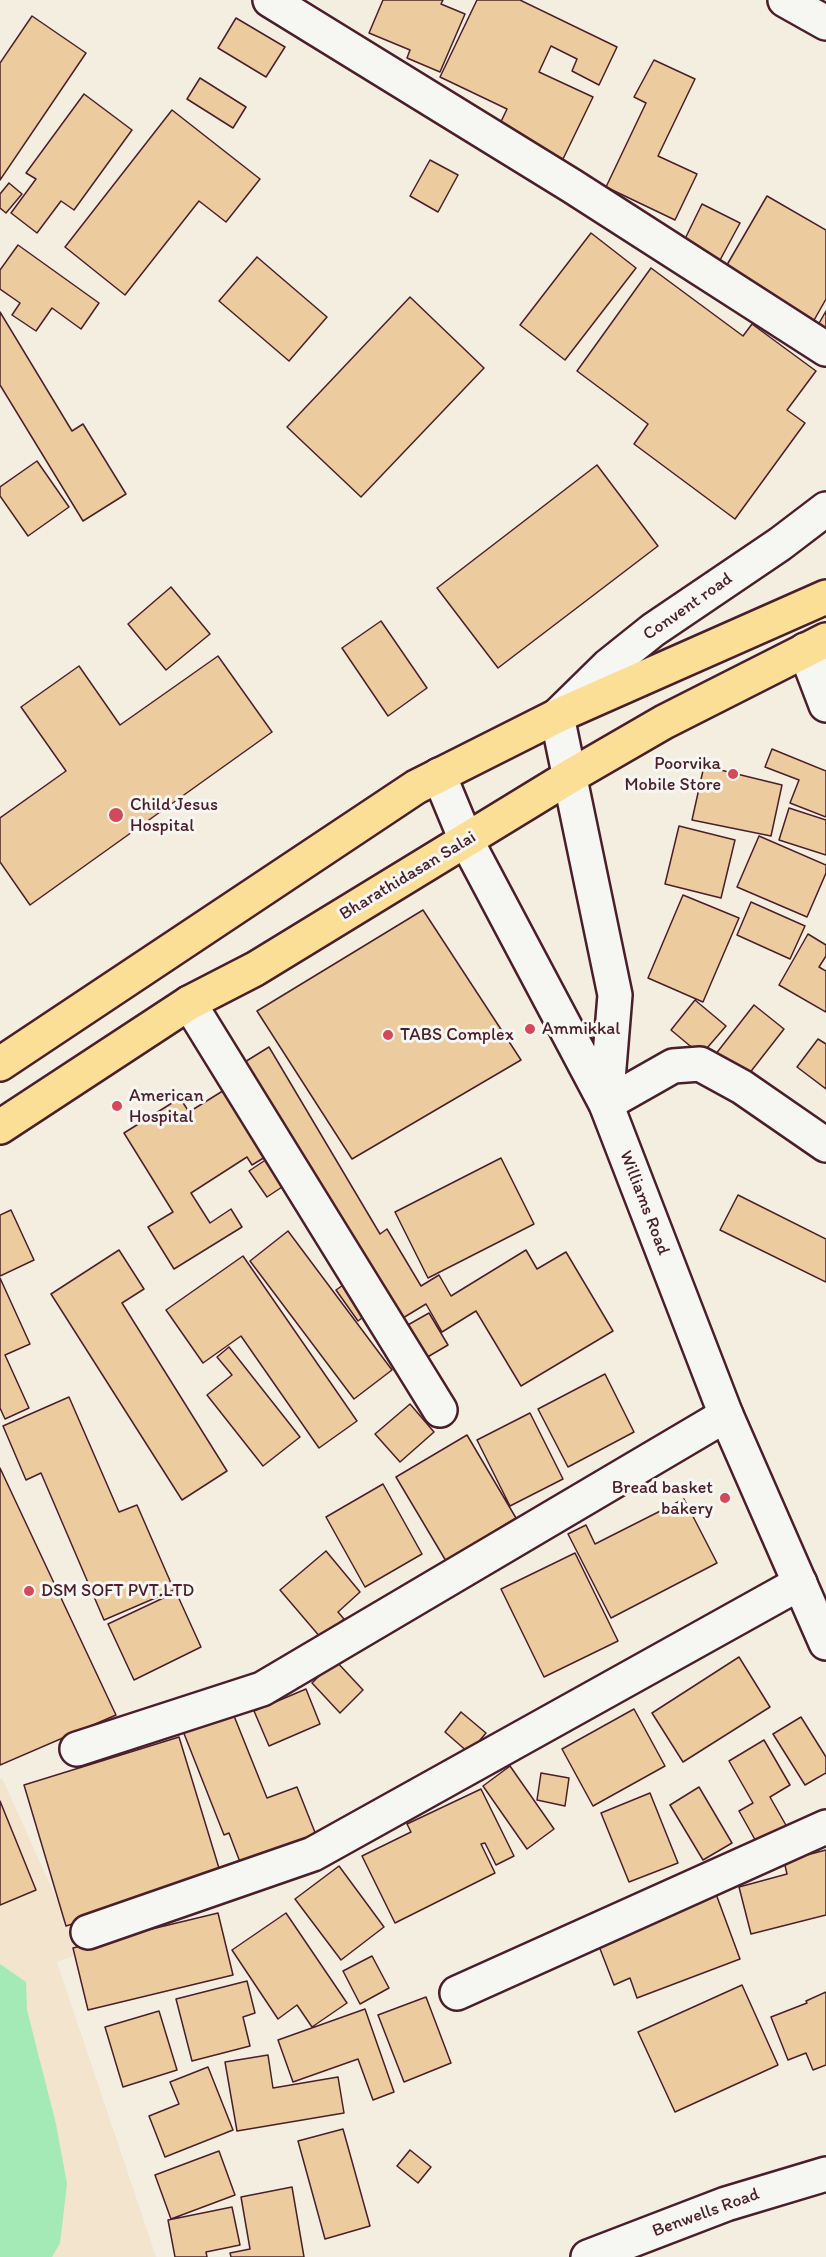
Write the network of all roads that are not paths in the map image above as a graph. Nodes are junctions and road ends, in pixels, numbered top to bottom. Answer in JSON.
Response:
{"nodes":[{"id":1,"x":270,"y":0,"type":"edge"},
{"id":2,"x":784,"y":0,"type":"edge"},
{"id":3,"x":826,"y":23,"type":"edge"},
{"id":4,"x":826,"y":349,"type":"edge"},
{"id":5,"x":826,"y":509,"type":"edge"},
{"id":6,"x":826,"y":597,"type":"edge"},
{"id":7,"x":815,"y":645,"type":"edge"},
{"id":8,"x":826,"y":705,"type":"edge"},
{"id":9,"x":557,"y":716,"type":"junction"},
{"id":10,"x":439,"y":775,"type":"junction"},
{"id":11,"x":569,"y":777,"type":"junction"},
{"id":12,"x":466,"y":840,"type":"junction"},
{"id":13,"x":189,"y":1003,"type":"junction"},
{"id":14,"x":0,"y":1064,"type":"edge"},
{"id":15,"x":606,"y":1104,"type":"junction"},
{"id":16,"x":0,"y":1127,"type":"edge"},
{"id":17,"x":826,"y":1145,"type":"edge"},
{"id":18,"x":440,"y":1410,"type":"dead end"},
{"id":19,"x":726,"y":1415,"type":"junction"},
{"id":20,"x":800,"y":1583,"type":"junction"},
{"id":21,"x":826,"y":1643,"type":"edge"},
{"id":22,"x":77,"y":1749,"type":"dead end"},
{"id":23,"x":826,"y":1827,"type":"edge"},
{"id":24,"x":88,"y":1932,"type":"dead end"},
{"id":25,"x":457,"y":1993,"type":"dead end"},
{"id":26,"x":826,"y":2174,"type":"edge"},
{"id":27,"x":588,"y":2257,"type":"edge"}],
"edges":[{"from":1,"to":4,"type":"street"},
{"from":2,"to":3,"type":"street"},
{"from":5,"to":9,"type":"street","name":"Convent road"},
{"from":6,"to":9,"type":"main road"},
{"from":7,"to":8,"type":"street"},
{"from":7,"to":11,"type":"main road","name":"Bharathidasan Salai"},
{"from":9,"to":10,"type":"main road"},
{"from":9,"to":11,"type":"street"},
{"from":10,"to":12,"type":"street","name":"Williams Road"},
{"from":10,"to":14,"type":"main road"},
{"from":11,"to":12,"type":"main road","name":"Bharathidasan Salai"},
{"from":11,"to":15,"type":"street"},
{"from":12,"to":13,"type":"main road","name":"Bharathidasan Salai"},
{"from":12,"to":15,"type":"street","name":"Williams Road"},
{"from":13,"to":16,"type":"main road","name":"Bharathidasan Salai"},
{"from":13,"to":18,"type":"street"},
{"from":15,"to":17,"type":"street"},
{"from":15,"to":19,"type":"street","name":"Williams Road"},
{"from":19,"to":20,"type":"street","name":"Williams Road"},
{"from":19,"to":22,"type":"street"},
{"from":20,"to":21,"type":"street","name":"Williams Road"},
{"from":20,"to":24,"type":"street"},
{"from":23,"to":25,"type":"street"},
{"from":26,"to":27,"type":"street","name":"Benwells Road"}]}
